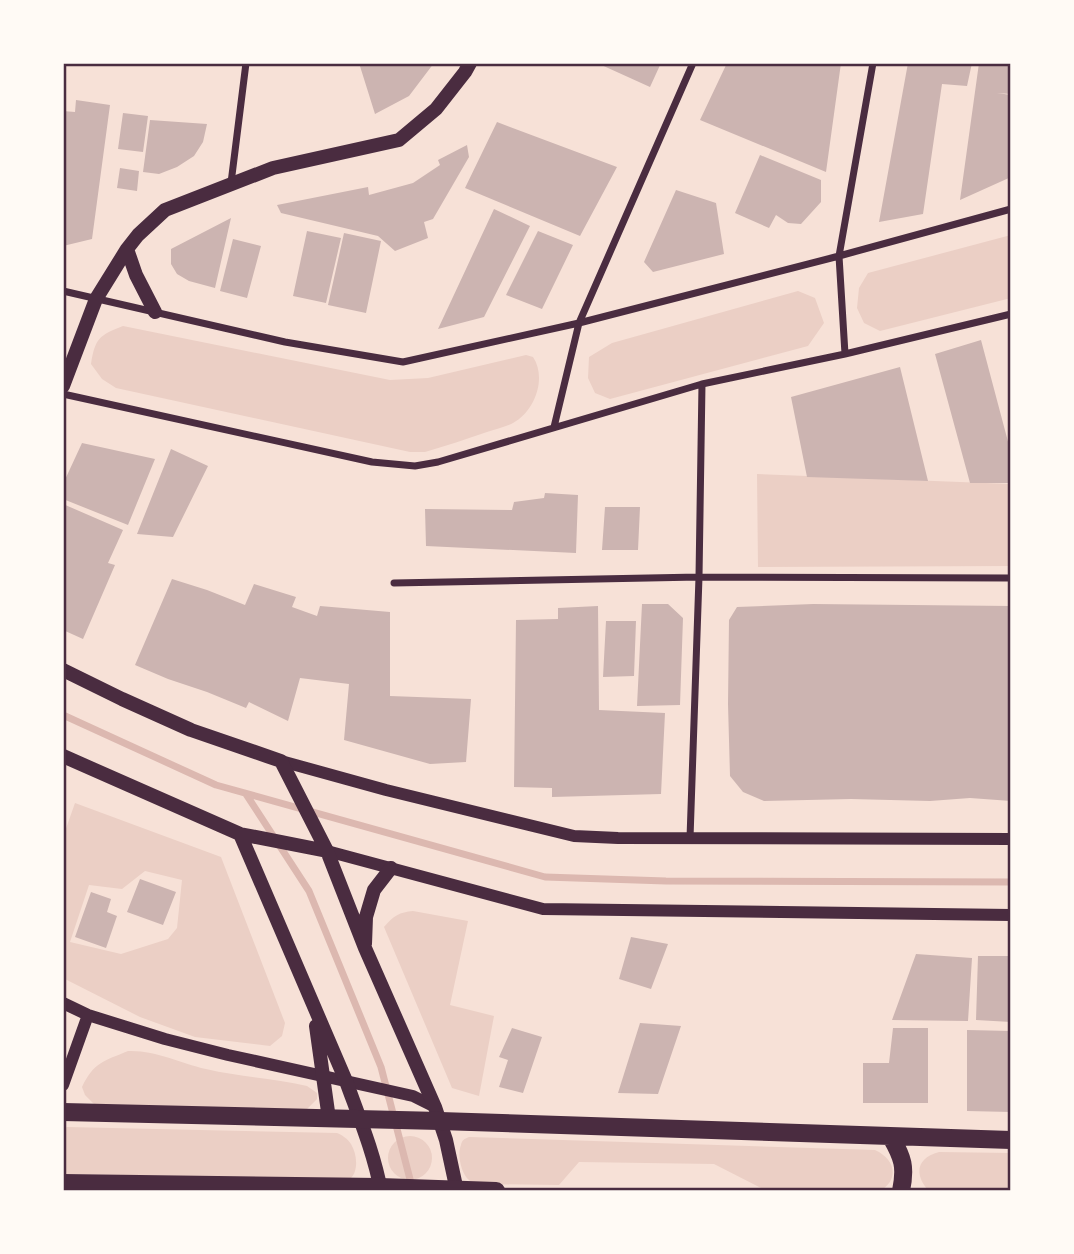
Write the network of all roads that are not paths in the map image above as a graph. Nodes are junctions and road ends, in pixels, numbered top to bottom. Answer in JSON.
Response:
{"nodes":[{"id":1,"x":246,"y":63,"type":"edge"},
{"id":2,"x":470,"y":63,"type":"edge"},
{"id":3,"x":694,"y":63,"type":"edge"},
{"id":4,"x":873,"y":63,"type":"edge"},
{"id":5,"x":231,"y":184,"type":"junction"},
{"id":6,"x":1011,"y":209,"type":"edge"},
{"id":7,"x":127,"y":249,"type":"junction"},
{"id":8,"x":839,"y":256,"type":"junction"},
{"id":9,"x":63,"y":291,"type":"edge"},
{"id":10,"x":96,"y":299,"type":"junction"},
{"id":11,"x":155,"y":312,"type":"junction"},
{"id":12,"x":1011,"y":314,"type":"edge"},
{"id":13,"x":579,"y":323,"type":"junction"},
{"id":14,"x":845,"y":354,"type":"junction"},
{"id":15,"x":702,"y":384,"type":"junction"},
{"id":16,"x":63,"y":386,"type":"edge"},
{"id":17,"x":63,"y":394,"type":"edge"},
{"id":18,"x":554,"y":426,"type":"junction"},
{"id":19,"x":699,"y":577,"type":"junction"},
{"id":20,"x":1011,"y":578,"type":"edge"},
{"id":21,"x":394,"y":583,"type":"dead end"},
{"id":22,"x":63,"y":670,"type":"edge"},
{"id":23,"x":63,"y":756,"type":"edge"},
{"id":24,"x":281,"y":761,"type":"junction"},
{"id":25,"x":240,"y":834,"type":"junction"},
{"id":26,"x":690,"y":838,"type":"junction"},
{"id":27,"x":1011,"y":839,"type":"edge"},
{"id":28,"x":327,"y":851,"type":"junction"},
{"id":29,"x":391,"y":868,"type":"junction"},
{"id":30,"x":1011,"y":915,"type":"edge"},
{"id":31,"x":365,"y":948,"type":"junction"},
{"id":32,"x":63,"y":1003,"type":"edge"},
{"id":33,"x":313,"y":1007,"type":"junction"},
{"id":34,"x":88,"y":1015,"type":"junction"},
{"id":35,"x":323,"y":1076,"type":"junction"},
{"id":36,"x":346,"y":1081,"type":"junction"},
{"id":37,"x":63,"y":1085,"type":"edge"},
{"id":38,"x":63,"y":1112,"type":"edge"},
{"id":39,"x":438,"y":1114,"type":"junction"},
{"id":40,"x":329,"y":1119,"type":"junction"},
{"id":41,"x":360,"y":1119,"type":"junction"},
{"id":42,"x":891,"y":1137,"type":"junction"},
{"id":43,"x":1011,"y":1140,"type":"edge"},
{"id":44,"x":63,"y":1183,"type":"edge"},
{"id":45,"x":381,"y":1189,"type":"edge"},
{"id":46,"x":456,"y":1190,"type":"edge"},
{"id":47,"x":496,"y":1191,"type":"edge"},
{"id":48,"x":901,"y":1191,"type":"edge"}],
"edges":[{"from":1,"to":5,"type":"street"},
{"from":2,"to":5,"type":"main road"},
{"from":3,"to":13,"type":"street"},
{"from":4,"to":8,"type":"street"},
{"from":5,"to":7,"type":"main road"},
{"from":6,"to":8,"type":"street"},
{"from":7,"to":10,"type":"main road"},
{"from":7,"to":11,"type":"main road"},
{"from":8,"to":13,"type":"street"},
{"from":8,"to":14,"type":"street"},
{"from":9,"to":10,"type":"street"},
{"from":10,"to":11,"type":"street"},
{"from":10,"to":16,"type":"main road"},
{"from":11,"to":13,"type":"street"},
{"from":12,"to":14,"type":"street"},
{"from":13,"to":18,"type":"street"},
{"from":14,"to":15,"type":"street"},
{"from":15,"to":18,"type":"street"},
{"from":15,"to":19,"type":"street"},
{"from":17,"to":18,"type":"street"},
{"from":19,"to":20,"type":"street"},
{"from":19,"to":21,"type":"street"},
{"from":19,"to":26,"type":"street"},
{"from":22,"to":24,"type":"main road"},
{"from":23,"to":25,"type":"main road"},
{"from":24,"to":26,"type":"street"},
{"from":24,"to":28,"type":"main road"},
{"from":25,"to":28,"type":"main road"},
{"from":25,"to":33,"type":"main road"},
{"from":26,"to":27,"type":"street"},
{"from":28,"to":29,"type":"street"},
{"from":28,"to":31,"type":"main road"},
{"from":29,"to":30,"type":"street"},
{"from":29,"to":31,"type":"main road"},
{"from":31,"to":39,"type":"main road"},
{"from":32,"to":34,"type":"street"},
{"from":33,"to":35,"type":"main road"},
{"from":33,"to":36,"type":"main road"},
{"from":34,"to":35,"type":"street"},
{"from":34,"to":37,"type":"street"},
{"from":35,"to":36,"type":"street"},
{"from":35,"to":40,"type":"main road"},
{"from":36,"to":39,"type":"street"},
{"from":36,"to":41,"type":"main road"},
{"from":38,"to":40,"type":"main road"},
{"from":39,"to":41,"type":"main road"},
{"from":39,"to":42,"type":"main road"},
{"from":39,"to":46,"type":"main road"},
{"from":40,"to":41,"type":"main road"},
{"from":41,"to":45,"type":"main road"},
{"from":42,"to":43,"type":"main road"},
{"from":42,"to":48,"type":"main road"},
{"from":44,"to":45,"type":"main road"},
{"from":45,"to":46,"type":"main road"},
{"from":46,"to":47,"type":"main road"}]}
